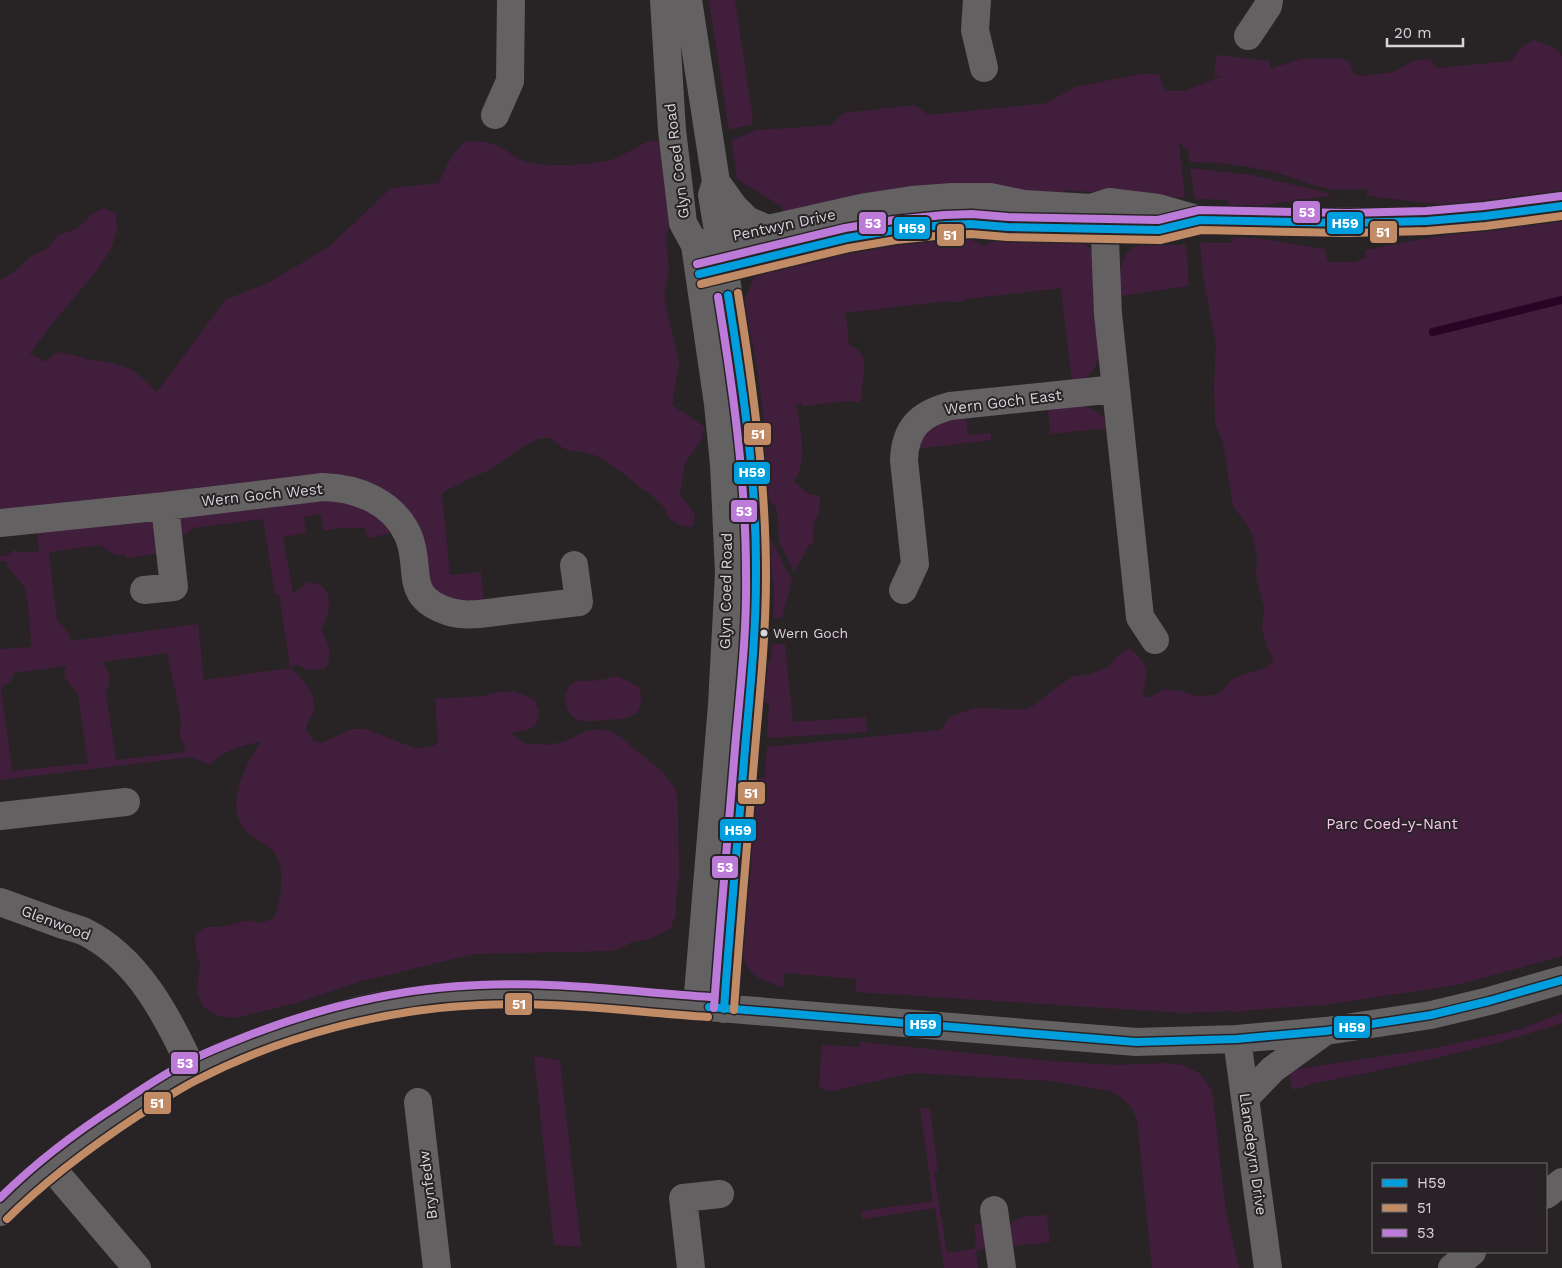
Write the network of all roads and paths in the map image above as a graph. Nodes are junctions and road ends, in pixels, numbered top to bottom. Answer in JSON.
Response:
{"nodes":[{"id":1,"x":511,"y":0,"type":"edge"},
{"id":2,"x":664,"y":0,"type":"edge"},
{"id":3,"x":688,"y":0,"type":"edge"},
{"id":4,"x":976,"y":0,"type":"edge"},
{"id":5,"x":1269,"y":0,"type":"edge"},
{"id":6,"x":1248,"y":36,"type":"dead end"},
{"id":7,"x":984,"y":68,"type":"dead end"},
{"id":8,"x":495,"y":115,"type":"dead end"},
{"id":9,"x":716,"y":182,"type":"junction"},
{"id":10,"x":1562,"y":206,"type":"edge"},
{"id":11,"x":1094,"y":219,"type":"junction"},
{"id":12,"x":765,"y":228,"type":"junction"},
{"id":13,"x":707,"y":242,"type":"junction"},
{"id":14,"x":711,"y":270,"type":"junction"},
{"id":15,"x":1116,"y":389,"type":"junction"},
{"id":16,"x":165,"y":506,"type":"junction"},
{"id":17,"x":0,"y":523,"type":"edge"},
{"id":18,"x":574,"y":565,"type":"dead end"},
{"id":19,"x":144,"y":590,"type":"dead end"},
{"id":20,"x":903,"y":590,"type":"dead end"},
{"id":21,"x":1156,"y":640,"type":"dead end"},
{"id":22,"x":126,"y":802,"type":"dead end"},
{"id":23,"x":0,"y":816,"type":"edge"},
{"id":24,"x":0,"y":902,"type":"edge"},
{"id":25,"x":1562,"y":980,"type":"edge"},
{"id":26,"x":710,"y":1008,"type":"junction"},
{"id":27,"x":1326,"y":1031,"type":"junction"},
{"id":28,"x":1237,"y":1039,"type":"junction"},
{"id":29,"x":193,"y":1071,"type":"junction"},
{"id":30,"x":1245,"y":1098,"type":"junction"},
{"id":31,"x":418,"y":1102,"type":"dead end"},
{"id":32,"x":50,"y":1166,"type":"junction"},
{"id":33,"x":1562,"y":1182,"type":"edge"},
{"id":34,"x":720,"y":1194,"type":"dead end"},
{"id":35,"x":1547,"y":1194,"type":"edge"},
{"id":36,"x":994,"y":1210,"type":"dead end"},
{"id":37,"x":0,"y":1212,"type":"edge"},
{"id":38,"x":1471,"y":1253,"type":"edge"},
{"id":39,"x":137,"y":1268,"type":"edge"},
{"id":40,"x":438,"y":1268,"type":"edge"},
{"id":41,"x":691,"y":1268,"type":"edge"},
{"id":42,"x":1002,"y":1268,"type":"edge"},
{"id":43,"x":1268,"y":1268,"type":"edge"},
{"id":44,"x":1452,"y":1268,"type":"edge"}],
"edges":[{"from":1,"to":8,"type":"street"},
{"from":2,"to":13,"type":"street","name":"Glyn Coed Road"},
{"from":3,"to":9,"type":"street","name":"Glyn Coed Road"},
{"from":4,"to":7,"type":"street"},
{"from":5,"to":6,"type":"street"},
{"from":9,"to":12,"type":"street","name":"Glyn Coed Road"},
{"from":9,"to":13,"type":"street","name":"Glyn Coed Road"},
{"from":10,"to":11,"type":"street","name":"Pentwyn Drive"},
{"from":11,"to":12,"type":"street","name":"Pentwyn Drive"},
{"from":11,"to":14,"type":"street","name":"Pentwyn Drive"},
{"from":11,"to":15,"type":"street"},
{"from":12,"to":13,"type":"street","name":"Pentwyn Drive"},
{"from":13,"to":14,"type":"street","name":"Glyn Coed Road"},
{"from":14,"to":26,"type":"street","name":"Glyn Coed Road"},
{"from":15,"to":20,"type":"street","name":"Wern Goch East"},
{"from":15,"to":21,"type":"street"},
{"from":16,"to":17,"type":"street","name":"Wern Goch West"},
{"from":16,"to":18,"type":"street","name":"Wern Goch West"},
{"from":16,"to":19,"type":"street"},
{"from":22,"to":23,"type":"street"},
{"from":24,"to":29,"type":"street","name":"Glenwood"},
{"from":25,"to":27,"type":"street"},
{"from":26,"to":28,"type":"street"},
{"from":26,"to":29,"type":"street"},
{"from":27,"to":28,"type":"street"},
{"from":27,"to":30,"type":"street"},
{"from":28,"to":30,"type":"street","name":"Llanedeyrn Drive"},
{"from":29,"to":32,"type":"street"},
{"from":30,"to":43,"type":"street","name":"Llanedeyrn Drive"},
{"from":31,"to":40,"type":"street","name":"Brynfedw"},
{"from":32,"to":37,"type":"street"},
{"from":32,"to":39,"type":"street"},
{"from":33,"to":35,"type":"street"},
{"from":34,"to":41,"type":"street"},
{"from":36,"to":42,"type":"street"},
{"from":38,"to":44,"type":"street"}]}
